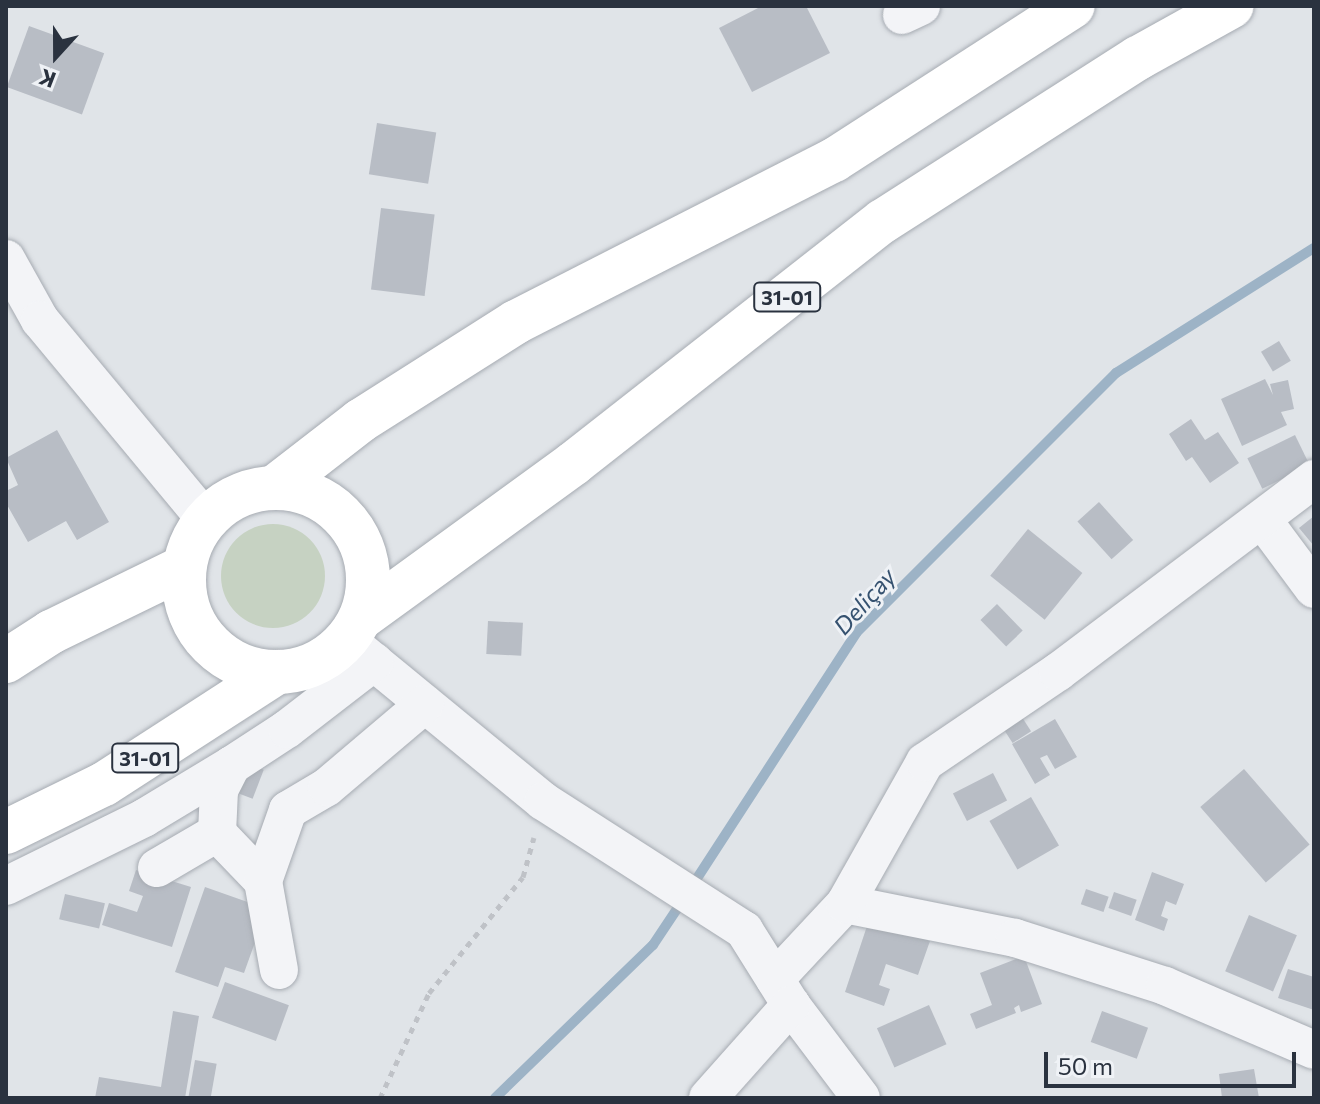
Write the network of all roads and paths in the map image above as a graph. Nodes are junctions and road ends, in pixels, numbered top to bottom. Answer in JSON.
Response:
{"nodes":[{"id":1,"x":1073,"y":6,"type":"edge"},
{"id":2,"x":1232,"y":6,"type":"edge"},
{"id":3,"x":6,"y":259,"type":"edge"},
{"id":4,"x":1314,"y":479,"type":"edge"},
{"id":5,"x":275,"y":487,"type":"junction"},
{"id":6,"x":205,"y":519,"type":"junction"},
{"id":7,"x":1262,"y":519,"type":"junction"},
{"id":8,"x":184,"y":567,"type":"junction"},
{"id":9,"x":1314,"y":589,"type":"edge"},
{"id":10,"x":361,"y":640,"type":"junction"},
{"id":11,"x":6,"y":661,"type":"edge"},
{"id":12,"x":277,"y":672,"type":"junction"},
{"id":13,"x":425,"y":704,"type":"junction"},
{"id":14,"x":232,"y":765,"type":"junction"},
{"id":15,"x":543,"y":801,"type":"junction"},
{"id":16,"x":6,"y":832,"type":"edge"},
{"id":17,"x":217,"y":833,"type":"junction"},
{"id":18,"x":157,"y":868,"type":"dead end"},
{"id":19,"x":263,"y":881,"type":"junction"},
{"id":20,"x":6,"y":886,"type":"edge"},
{"id":21,"x":845,"y":904,"type":"junction"},
{"id":22,"x":279,"y":970,"type":"dead end"},
{"id":23,"x":783,"y":992,"type":"junction"},
{"id":24,"x":1314,"y":1050,"type":"edge"},
{"id":25,"x":380,"y":1098,"type":"edge"},
{"id":26,"x":708,"y":1098,"type":"edge"},
{"id":27,"x":861,"y":1098,"type":"edge"}],
"edges":[{"from":1,"to":5,"type":"highway"},
{"from":2,"to":10,"type":"highway","number":"31-01"},
{"from":3,"to":6,"type":"street"},
{"from":4,"to":7,"type":"street"},
{"from":5,"to":6,"type":"highway"},
{"from":5,"to":10,"type":"highway"},
{"from":6,"to":8,"type":"highway"},
{"from":7,"to":9,"type":"street"},
{"from":7,"to":21,"type":"street"},
{"from":8,"to":11,"type":"highway"},
{"from":8,"to":12,"type":"highway"},
{"from":10,"to":12,"type":"highway"},
{"from":10,"to":13,"type":"street"},
{"from":10,"to":14,"type":"street"},
{"from":12,"to":16,"type":"highway","number":"31-01"},
{"from":13,"to":15,"type":"street"},
{"from":13,"to":19,"type":"street"},
{"from":14,"to":17,"type":"street"},
{"from":14,"to":20,"type":"street"},
{"from":15,"to":23,"type":"street"},
{"from":15,"to":25,"type":"path"},
{"from":17,"to":18,"type":"street"},
{"from":17,"to":19,"type":"street"},
{"from":19,"to":22,"type":"street"},
{"from":21,"to":23,"type":"street"},
{"from":21,"to":24,"type":"street"},
{"from":23,"to":26,"type":"street"},
{"from":23,"to":27,"type":"street"}]}
